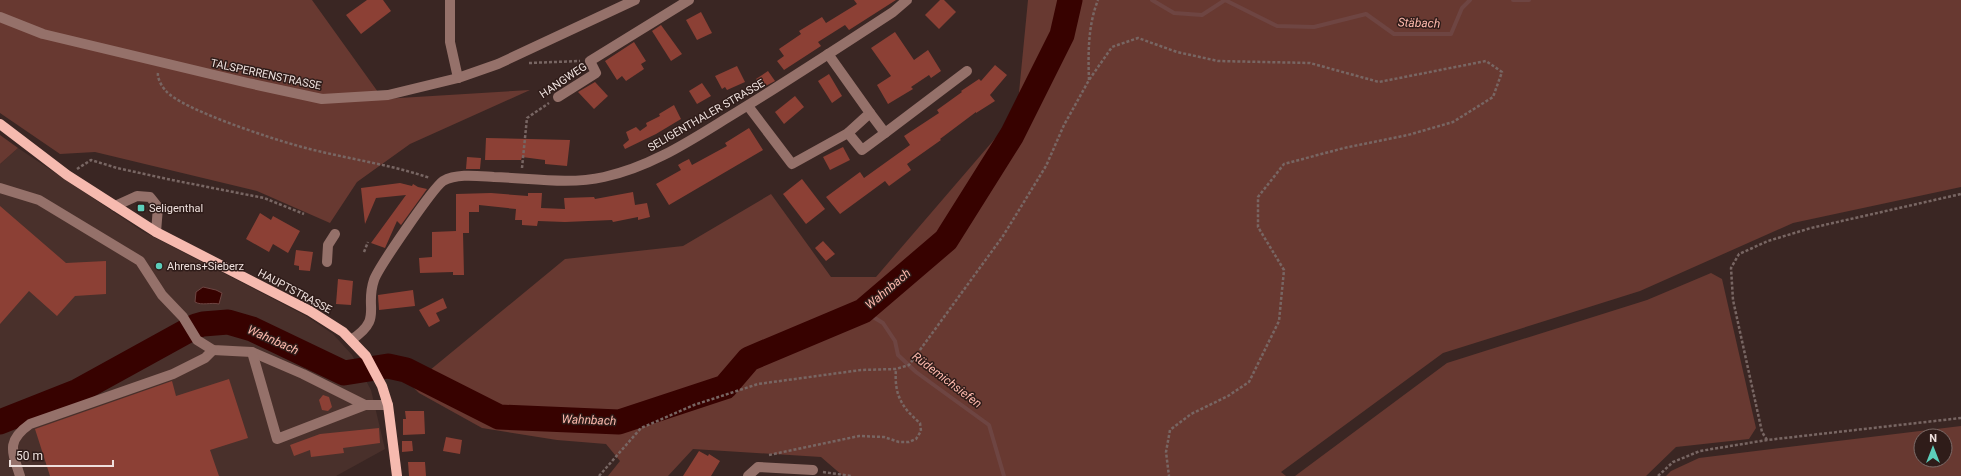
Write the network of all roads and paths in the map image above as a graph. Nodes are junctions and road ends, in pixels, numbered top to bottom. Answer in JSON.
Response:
{"nodes":[{"id":1,"x":450,"y":0,"type":"edge"},
{"id":2,"x":635,"y":0,"type":"edge"},
{"id":3,"x":689,"y":0,"type":"edge"},
{"id":4,"x":907,"y":0,"type":"edge"},
{"id":5,"x":1098,"y":0,"type":"edge"},
{"id":6,"x":0,"y":18,"type":"edge"},
{"id":7,"x":828,"y":54,"type":"junction"},
{"id":8,"x":158,"y":61,"type":"junction"},
{"id":9,"x":590,"y":61,"type":"junction"},
{"id":10,"x":528,"y":63,"type":"dead end"},
{"id":11,"x":967,"y":71,"type":"dead end"},
{"id":12,"x":458,"y":78,"type":"junction"},
{"id":13,"x":1088,"y":80,"type":"junction"},
{"id":14,"x":558,"y":97,"type":"joint"},
{"id":15,"x":748,"y":106,"type":"junction"},
{"id":16,"x":870,"y":113,"type":"junction"},
{"id":17,"x":0,"y":124,"type":"edge"},
{"id":18,"x":848,"y":133,"type":"junction"},
{"id":19,"x":885,"y":133,"type":"junction"},
{"id":20,"x":67,"y":175,"type":"junction"},
{"id":21,"x":520,"y":178,"type":"junction"},
{"id":22,"x":442,"y":182,"type":"junction"},
{"id":23,"x":0,"y":188,"type":"edge"},
{"id":24,"x":1961,"y":194,"type":"edge"},
{"id":25,"x":115,"y":206,"type":"junction"},
{"id":26,"x":304,"y":214,"type":"dead end"},
{"id":27,"x":156,"y":232,"type":"junction"},
{"id":28,"x":336,"y":234,"type":"dead end"},
{"id":29,"x":368,"y":242,"type":"dead end"},
{"id":30,"x":364,"y":252,"type":"dead end"},
{"id":31,"x":327,"y":262,"type":"dead end"},
{"id":32,"x":351,"y":340,"type":"junction"},
{"id":33,"x":213,"y":350,"type":"junction"},
{"id":34,"x":252,"y":352,"type":"junction"},
{"id":35,"x":896,"y":369,"type":"junction"},
{"id":36,"x":365,"y":405,"type":"junction"},
{"id":37,"x":388,"y":405,"type":"junction"},
{"id":38,"x":1961,"y":418,"type":"edge"},
{"id":39,"x":1767,"y":440,"type":"junction"},
{"id":40,"x":758,"y":467,"type":"junction"},
{"id":41,"x":813,"y":470,"type":"joint"},
{"id":42,"x":20,"y":476,"type":"edge"},
{"id":43,"x":397,"y":476,"type":"edge"},
{"id":44,"x":599,"y":476,"type":"edge"},
{"id":45,"x":748,"y":476,"type":"edge"},
{"id":46,"x":851,"y":476,"type":"edge"},
{"id":47,"x":1169,"y":476,"type":"edge"},
{"id":48,"x":1658,"y":476,"type":"edge"}],
"edges":[{"from":1,"to":12,"type":"street"},
{"from":2,"to":12,"type":"street","name":"TALSPERRENSTRASSE"},
{"from":3,"to":9,"type":"street","name":"HANGWEG"},
{"from":4,"to":7,"type":"street","name":"SELIGENTHALER STRASSE"},
{"from":5,"to":13,"type":"path"},
{"from":6,"to":8,"type":"street","name":"TALSPERRENSTRASSE"},
{"from":7,"to":15,"type":"street","name":"SELIGENTHALER STRASSE"},
{"from":7,"to":16,"type":"street"},
{"from":8,"to":12,"type":"street","name":"TALSPERRENSTRASSE"},
{"from":8,"to":22,"type":"path"},
{"from":9,"to":10,"type":"path"},
{"from":9,"to":14,"type":"street","name":"HANGWEG"},
{"from":11,"to":19,"type":"street"},
{"from":13,"to":35,"type":"path"},
{"from":13,"to":47,"type":"path"},
{"from":14,"to":21,"type":"path","name":"HANGWEG"},
{"from":15,"to":18,"type":"street"},
{"from":15,"to":21,"type":"street","name":"SELIGENTHALER STRASSE"},
{"from":16,"to":18,"type":"street"},
{"from":16,"to":19,"type":"street"},
{"from":17,"to":20,"type":"main road","name":"HAUPTSTRASSE"},
{"from":18,"to":19,"type":"street"},
{"from":20,"to":25,"type":"main road","name":"HAUPTSTRASSE"},
{"from":20,"to":26,"type":"path"},
{"from":21,"to":22,"type":"street","name":"SELIGENTHALER STRASSE"},
{"from":22,"to":32,"type":"street"},
{"from":23,"to":33,"type":"street"},
{"from":24,"to":39,"type":"path"},
{"from":25,"to":27,"type":"main road","name":"HAUPTSTRASSE"},
{"from":25,"to":27,"type":"street"},
{"from":27,"to":32,"type":"main road","name":"HAUPTSTRASSE"},
{"from":28,"to":31,"type":"street"},
{"from":29,"to":30,"type":"path"},
{"from":32,"to":37,"type":"main road","name":"HAUPTSTRASSE"},
{"from":33,"to":34,"type":"street"},
{"from":33,"to":42,"type":"street"},
{"from":34,"to":36,"type":"street"},
{"from":34,"to":36,"type":"street"},
{"from":35,"to":40,"type":"path"},
{"from":35,"to":44,"type":"path"},
{"from":36,"to":37,"type":"street"},
{"from":37,"to":43,"type":"main road","name":"HAUPTSTRASSE"},
{"from":38,"to":39,"type":"path"},
{"from":39,"to":48,"type":"path"},
{"from":40,"to":41,"type":"street"},
{"from":40,"to":45,"type":"street"},
{"from":41,"to":46,"type":"path"}]}
